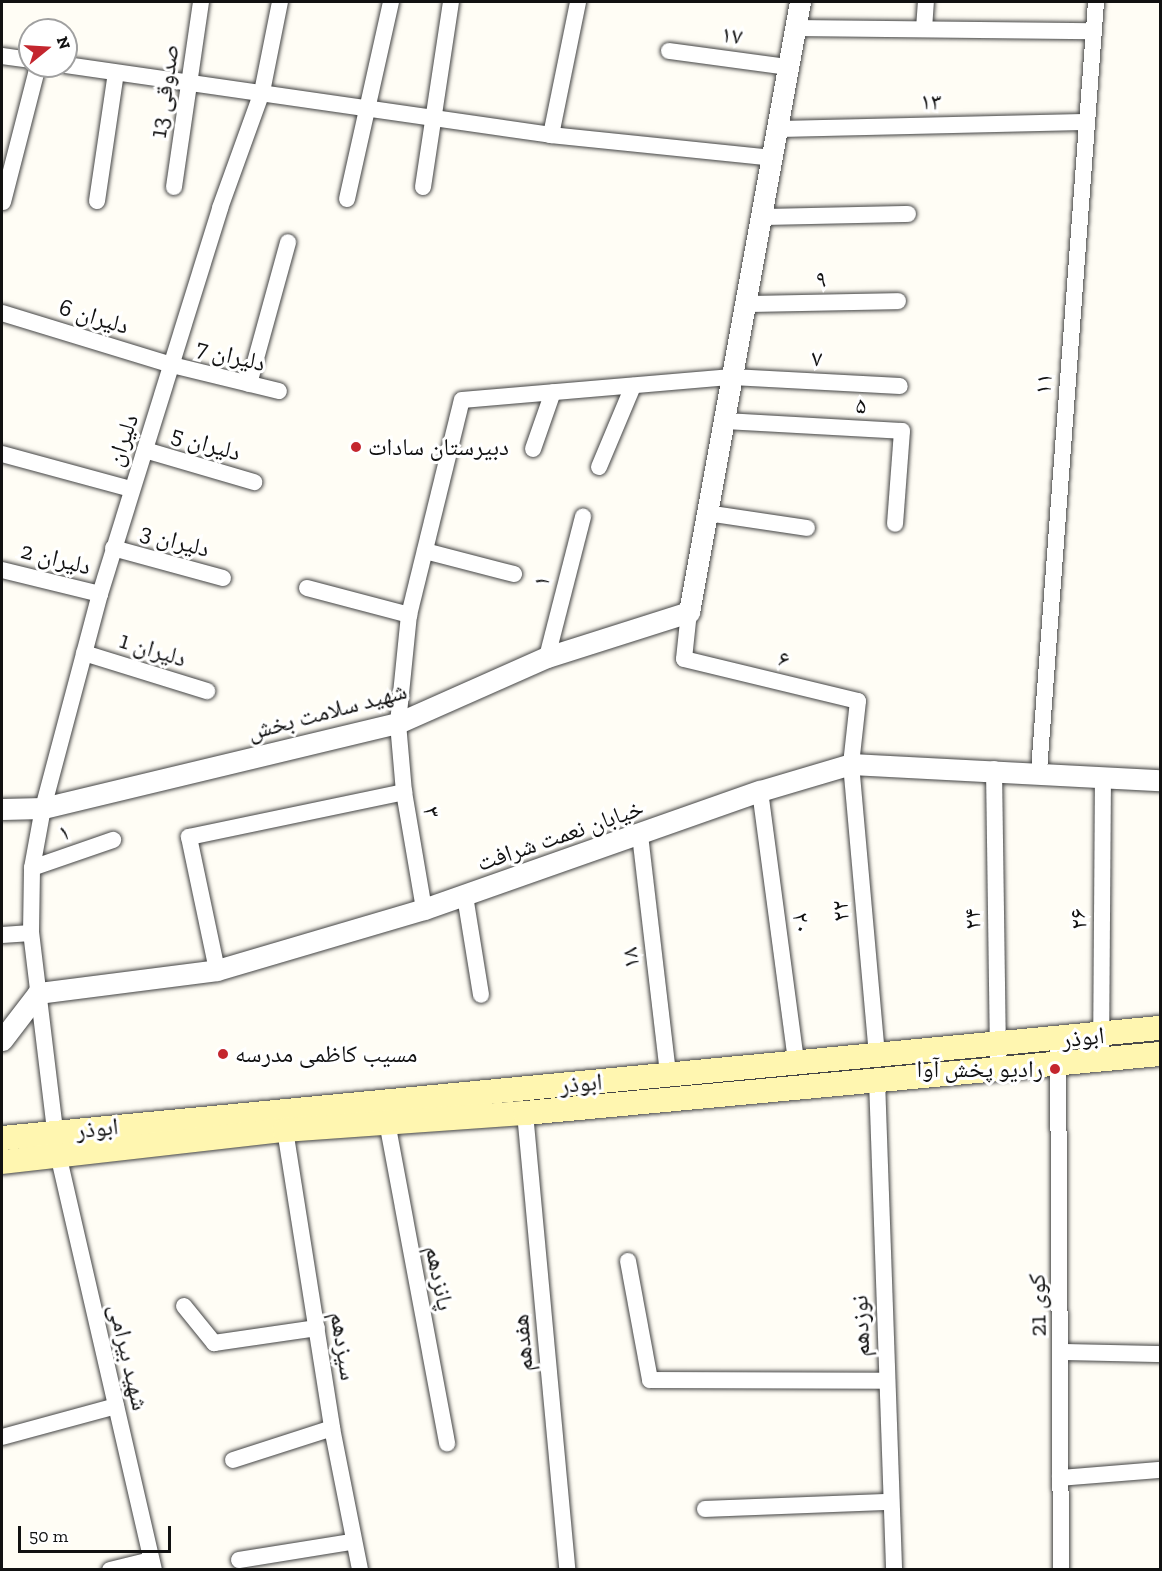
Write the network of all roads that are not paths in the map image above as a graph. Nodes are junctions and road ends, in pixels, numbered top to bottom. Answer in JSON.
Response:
{"nodes":[{"id":1,"x":201,"y":2,"type":"edge"},
{"id":2,"x":280,"y":2,"type":"edge"},
{"id":3,"x":391,"y":2,"type":"edge"},
{"id":4,"x":451,"y":2,"type":"edge"},
{"id":5,"x":578,"y":2,"type":"edge"},
{"id":6,"x":800,"y":2,"type":"edge"},
{"id":7,"x":926,"y":2,"type":"edge"},
{"id":8,"x":1096,"y":2,"type":"edge"},
{"id":9,"x":795,"y":28,"type":"junction"},
{"id":10,"x":924,"y":29,"type":"junction"},
{"id":11,"x":1094,"y":31,"type":"junction"},
{"id":12,"x":669,"y":51,"type":"dead end"},
{"id":13,"x":2,"y":56,"type":"edge"},
{"id":14,"x":18,"y":58,"type":"edge"},
{"id":15,"x":78,"y":67,"type":"edge"},
{"id":16,"x":789,"y":67,"type":"junction"},
{"id":17,"x":116,"y":73,"type":"junction"},
{"id":18,"x":35,"y":78,"type":"edge"},
{"id":19,"x":191,"y":83,"type":"junction"},
{"id":20,"x":262,"y":92,"type":"junction"},
{"id":21,"x":366,"y":108,"type":"junction"},
{"id":22,"x":434,"y":118,"type":"junction"},
{"id":23,"x":1086,"y":122,"type":"junction"},
{"id":24,"x":777,"y":129,"type":"junction"},
{"id":25,"x":551,"y":135,"type":"junction"},
{"id":26,"x":772,"y":158,"type":"junction"},
{"id":27,"x":174,"y":187,"type":"dead end"},
{"id":28,"x":423,"y":187,"type":"dead end"},
{"id":29,"x":347,"y":199,"type":"dead end"},
{"id":30,"x":98,"y":201,"type":"dead end"},
{"id":31,"x":3,"y":202,"type":"dead end"},
{"id":32,"x":908,"y":214,"type":"dead end"},
{"id":33,"x":761,"y":217,"type":"junction"},
{"id":34,"x":288,"y":242,"type":"dead end"},
{"id":35,"x":898,"y":301,"type":"dead end"},
{"id":36,"x":745,"y":304,"type":"junction"},
{"id":37,"x":2,"y":313,"type":"edge"},
{"id":38,"x":172,"y":365,"type":"junction"},
{"id":39,"x":732,"y":377,"type":"junction"},
{"id":40,"x":249,"y":384,"type":"junction"},
{"id":41,"x":633,"y":386,"type":"junction"},
{"id":42,"x":900,"y":386,"type":"dead end"},
{"id":43,"x":279,"y":391,"type":"dead end"},
{"id":44,"x":553,"y":392,"type":"junction"},
{"id":45,"x":724,"y":421,"type":"junction"},
{"id":46,"x":533,"y":449,"type":"dead end"},
{"id":47,"x":145,"y":450,"type":"junction"},
{"id":48,"x":2,"y":454,"type":"edge"},
{"id":49,"x":599,"y":467,"type":"dead end"},
{"id":50,"x":254,"y":482,"type":"dead end"},
{"id":51,"x":131,"y":489,"type":"junction"},
{"id":52,"x":707,"y":513,"type":"junction"},
{"id":53,"x":582,"y":517,"type":"dead end"},
{"id":54,"x":895,"y":524,"type":"dead end"},
{"id":55,"x":807,"y":528,"type":"dead end"},
{"id":56,"x":113,"y":548,"type":"junction"},
{"id":57,"x":425,"y":551,"type":"junction"},
{"id":58,"x":2,"y":570,"type":"edge"},
{"id":59,"x":514,"y":574,"type":"dead end"},
{"id":60,"x":223,"y":578,"type":"dead end"},
{"id":61,"x":307,"y":588,"type":"dead end"},
{"id":62,"x":100,"y":594,"type":"junction"},
{"id":63,"x":689,"y":612,"type":"junction"},
{"id":64,"x":409,"y":615,"type":"junction"},
{"id":65,"x":84,"y":653,"type":"junction"},
{"id":66,"x":547,"y":657,"type":"junction"},
{"id":67,"x":207,"y":691,"type":"dead end"},
{"id":68,"x":398,"y":723,"type":"junction"},
{"id":69,"x":851,"y":764,"type":"junction"},
{"id":70,"x":994,"y":769,"type":"junction"},
{"id":71,"x":1039,"y":771,"type":"junction"},
{"id":72,"x":1103,"y":777,"type":"junction"},
{"id":73,"x":1161,"y":780,"type":"edge"},
{"id":74,"x":760,"y":791,"type":"junction"},
{"id":75,"x":404,"y":792,"type":"junction"},
{"id":76,"x":43,"y":808,"type":"junction"},
{"id":77,"x":2,"y":809,"type":"edge"},
{"id":78,"x":640,"y":834,"type":"junction"},
{"id":79,"x":113,"y":840,"type":"dead end"},
{"id":80,"x":32,"y":868,"type":"junction"},
{"id":81,"x":465,"y":896,"type":"junction"},
{"id":82,"x":424,"y":909,"type":"junction"},
{"id":83,"x":31,"y":933,"type":"junction"},
{"id":84,"x":2,"y":934,"type":"edge"},
{"id":85,"x":217,"y":970,"type":"junction"},
{"id":86,"x":38,"y":993,"type":"junction"},
{"id":87,"x":481,"y":995,"type":"dead end"},
{"id":88,"x":1161,"y":1028,"type":"edge"},
{"id":89,"x":1101,"y":1035,"type":"junction"},
{"id":90,"x":2,"y":1040,"type":"edge"},
{"id":91,"x":1058,"y":1040,"type":"junction"},
{"id":92,"x":998,"y":1045,"type":"junction"},
{"id":93,"x":877,"y":1054,"type":"junction"},
{"id":94,"x":1161,"y":1054,"type":"edge"},
{"id":95,"x":796,"y":1061,"type":"junction"},
{"id":96,"x":1101,"y":1061,"type":"junction"},
{"id":97,"x":1058,"y":1065,"type":"junction"},
{"id":98,"x":998,"y":1069,"type":"junction"},
{"id":99,"x":668,"y":1075,"type":"junction"},
{"id":100,"x":877,"y":1080,"type":"junction"},
{"id":101,"x":525,"y":1113,"type":"junction"},
{"id":102,"x":387,"y":1122,"type":"junction"},
{"id":103,"x":285,"y":1130,"type":"junction"},
{"id":104,"x":2,"y":1138,"type":"edge"},
{"id":105,"x":57,"y":1144,"type":"junction"},
{"id":106,"x":2,"y":1162,"type":"edge"},
{"id":107,"x":628,"y":1261,"type":"dead end"},
{"id":108,"x":184,"y":1306,"type":"dead end"},
{"id":109,"x":317,"y":1328,"type":"junction"},
{"id":110,"x":1061,"y":1352,"type":"junction"},
{"id":111,"x":1161,"y":1354,"type":"edge"},
{"id":112,"x":886,"y":1381,"type":"junction"},
{"id":113,"x":116,"y":1406,"type":"junction"},
{"id":114,"x":332,"y":1428,"type":"junction"},
{"id":115,"x":2,"y":1437,"type":"edge"},
{"id":116,"x":447,"y":1443,"type":"dead end"},
{"id":117,"x":233,"y":1460,"type":"dead end"},
{"id":118,"x":1161,"y":1470,"type":"edge"},
{"id":119,"x":1060,"y":1478,"type":"junction"},
{"id":120,"x":890,"y":1502,"type":"junction"},
{"id":121,"x":705,"y":1509,"type":"dead end"},
{"id":122,"x":352,"y":1542,"type":"junction"},
{"id":123,"x":240,"y":1560,"type":"dead end"},
{"id":124,"x":152,"y":1564,"type":"edge"},
{"id":125,"x":110,"y":1569,"type":"edge"},
{"id":126,"x":360,"y":1569,"type":"edge"},
{"id":127,"x":567,"y":1569,"type":"edge"},
{"id":128,"x":894,"y":1569,"type":"edge"},
{"id":129,"x":1061,"y":1569,"type":"edge"}],
"edges":[{"from":1,"to":19,"type":"street","name":"صدوقی 13"},
{"from":2,"to":20,"type":"street","name":"دلیران"},
{"from":3,"to":21,"type":"street"},
{"from":4,"to":22,"type":"street"},
{"from":5,"to":25,"type":"street"},
{"from":6,"to":9,"type":"street"},
{"from":7,"to":10,"type":"street"},
{"from":8,"to":11,"type":"street","name":"۱۱"},
{"from":9,"to":10,"type":"street"},
{"from":9,"to":16,"type":"street"},
{"from":10,"to":11,"type":"street"},
{"from":11,"to":23,"type":"street","name":"۱۱"},
{"from":12,"to":16,"type":"street","name":"۱۷"},
{"from":13,"to":14,"type":"street"},
{"from":15,"to":17,"type":"street"},
{"from":16,"to":24,"type":"street"},
{"from":17,"to":19,"type":"street"},
{"from":17,"to":30,"type":"street"},
{"from":18,"to":31,"type":"street"},
{"from":19,"to":20,"type":"street"},
{"from":19,"to":27,"type":"street","name":"صدوقی 13"},
{"from":20,"to":21,"type":"street"},
{"from":20,"to":38,"type":"street","name":"دلیران"},
{"from":21,"to":22,"type":"street"},
{"from":21,"to":29,"type":"street"},
{"from":22,"to":25,"type":"street"},
{"from":22,"to":28,"type":"street"},
{"from":23,"to":24,"type":"street","name":"۱۳"},
{"from":23,"to":71,"type":"street","name":"۱۱"},
{"from":24,"to":26,"type":"street"},
{"from":25,"to":26,"type":"street"},
{"from":26,"to":33,"type":"street"},
{"from":32,"to":33,"type":"street"},
{"from":33,"to":36,"type":"street"},
{"from":34,"to":40,"type":"street"},
{"from":35,"to":36,"type":"street","name":"۹"},
{"from":36,"to":39,"type":"street"},
{"from":37,"to":38,"type":"street","name":"دلیران 6"},
{"from":38,"to":40,"type":"street","name":"دلیران 7"},
{"from":38,"to":47,"type":"street","name":"دلیران"},
{"from":39,"to":41,"type":"street","name":"۷"},
{"from":39,"to":42,"type":"street","name":"۷"},
{"from":39,"to":45,"type":"street"},
{"from":40,"to":43,"type":"street","name":"دلیران 7"},
{"from":41,"to":44,"type":"street","name":"۷"},
{"from":41,"to":49,"type":"street"},
{"from":44,"to":46,"type":"street"},
{"from":44,"to":57,"type":"street","name":"۳"},
{"from":45,"to":52,"type":"street"},
{"from":45,"to":54,"type":"street","name":"۵"},
{"from":47,"to":50,"type":"street","name":"دلیران 5"},
{"from":47,"to":51,"type":"street","name":"دلیران"},
{"from":48,"to":51,"type":"street"},
{"from":51,"to":56,"type":"street","name":"دلیران"},
{"from":52,"to":55,"type":"street"},
{"from":52,"to":63,"type":"street"},
{"from":53,"to":66,"type":"street","name":"۱"},
{"from":56,"to":60,"type":"street","name":"دلیران 3"},
{"from":56,"to":62,"type":"street","name":"دلیران"},
{"from":57,"to":59,"type":"street"},
{"from":57,"to":64,"type":"street","name":"۳"},
{"from":58,"to":62,"type":"street","name":"دلیران 2"},
{"from":61,"to":64,"type":"street"},
{"from":62,"to":65,"type":"street","name":"دلیران"},
{"from":63,"to":66,"type":"street","name":"شهید سلامت بخش"},
{"from":63,"to":69,"type":"street","name":"۶"},
{"from":64,"to":68,"type":"street","name":"۳"},
{"from":65,"to":67,"type":"street","name":"دلیران 1"},
{"from":65,"to":76,"type":"street","name":"دلیران"},
{"from":66,"to":68,"type":"street","name":"شهید سلامت بخش"},
{"from":68,"to":75,"type":"street","name":"۳"},
{"from":68,"to":76,"type":"street","name":"شهید سلامت بخش"},
{"from":69,"to":70,"type":"street","name":"خیابان نعمت شرافت"},
{"from":69,"to":74,"type":"street","name":"خیابان نعمت شرافت"},
{"from":69,"to":93,"type":"street","name":"۲۲"},
{"from":70,"to":71,"type":"street","name":"خیابان نعمت شرافت"},
{"from":70,"to":92,"type":"street","name":"۲۴"},
{"from":71,"to":72,"type":"street","name":"خیابان نعمت شرافت"},
{"from":72,"to":73,"type":"street","name":"خیابان نعمت شرافت"},
{"from":72,"to":89,"type":"street","name":"۲۶"},
{"from":74,"to":78,"type":"street","name":"خیابان نعمت شرافت"},
{"from":74,"to":95,"type":"street","name":"۲۰"},
{"from":75,"to":82,"type":"street","name":"۳"},
{"from":75,"to":85,"type":"street"},
{"from":76,"to":77,"type":"street","name":"شهید سلامت بخش"},
{"from":76,"to":80,"type":"street","name":"دلیران"},
{"from":78,"to":81,"type":"street","name":"خیابان نعمت شرافت"},
{"from":78,"to":99,"type":"street","name":"۱۸"},
{"from":79,"to":80,"type":"street","name":"۱"},
{"from":80,"to":83,"type":"street","name":"دلیران"},
{"from":81,"to":82,"type":"street","name":"خیابان نعمت شرافت"},
{"from":81,"to":87,"type":"street"},
{"from":82,"to":85,"type":"street","name":"خیابان نعمت شرافت"},
{"from":83,"to":84,"type":"street"},
{"from":83,"to":86,"type":"street","name":"دلیران"},
{"from":85,"to":86,"type":"street","name":"خیابان نعمت شرافت"},
{"from":86,"to":90,"type":"street"},
{"from":86,"to":105,"type":"street","name":"شهید بیرامی"},
{"from":88,"to":89,"type":"main road","name":"ابوذر"},
{"from":89,"to":91,"type":"main road","name":"ابوذر"},
{"from":89,"to":96,"type":"street","name":"۲۶"},
{"from":91,"to":92,"type":"main road","name":"ابوذر"},
{"from":91,"to":97,"type":"street","name":"کوی 21"},
{"from":92,"to":93,"type":"main road","name":"ابوذر"},
{"from":92,"to":98,"type":"street","name":"۲۴"},
{"from":93,"to":95,"type":"main road","name":"ابوذر"},
{"from":94,"to":96,"type":"main road","name":"ابوذر"},
{"from":95,"to":99,"type":"main road","name":"ابوذر"},
{"from":96,"to":97,"type":"main road","name":"ابوذر"},
{"from":97,"to":98,"type":"main road","name":"ابوذر"},
{"from":97,"to":110,"type":"street","name":"کوی 21"},
{"from":98,"to":100,"type":"main road","name":"ابوذر"},
{"from":99,"to":105,"type":"main road","name":"ابوذر"},
{"from":100,"to":101,"type":"main road","name":"ابوذر"},
{"from":100,"to":112,"type":"street","name":"نوزدهم"},
{"from":101,"to":102,"type":"main road","name":"ابوذر"},
{"from":101,"to":127,"type":"street","name":"هفدهم"},
{"from":102,"to":103,"type":"main road","name":"ابوذر"},
{"from":102,"to":116,"type":"street","name":"پانزدهم"},
{"from":103,"to":105,"type":"main road","name":"ابوذر"},
{"from":103,"to":109,"type":"street","name":"سیزدهم"},
{"from":104,"to":105,"type":"main road","name":"ابوذر"},
{"from":105,"to":106,"type":"main road","name":"ابوذر"},
{"from":105,"to":113,"type":"street","name":"شهید بیرامی"},
{"from":107,"to":112,"type":"street"},
{"from":108,"to":109,"type":"street"},
{"from":109,"to":114,"type":"street","name":"سیزدهم"},
{"from":110,"to":111,"type":"street"},
{"from":110,"to":119,"type":"street","name":"کوی 21"},
{"from":112,"to":120,"type":"street","name":"نوزدهم"},
{"from":113,"to":115,"type":"street"},
{"from":113,"to":124,"type":"street","name":"شهید بیرامی"},
{"from":114,"to":117,"type":"street"},
{"from":114,"to":122,"type":"street","name":"سیزدهم"},
{"from":118,"to":119,"type":"street"},
{"from":119,"to":129,"type":"street","name":"کوی 21"},
{"from":120,"to":121,"type":"street"},
{"from":120,"to":128,"type":"street","name":"نوزدهم"},
{"from":122,"to":123,"type":"street"},
{"from":122,"to":126,"type":"street","name":"سیزدهم"},
{"from":124,"to":125,"type":"street"}]}
